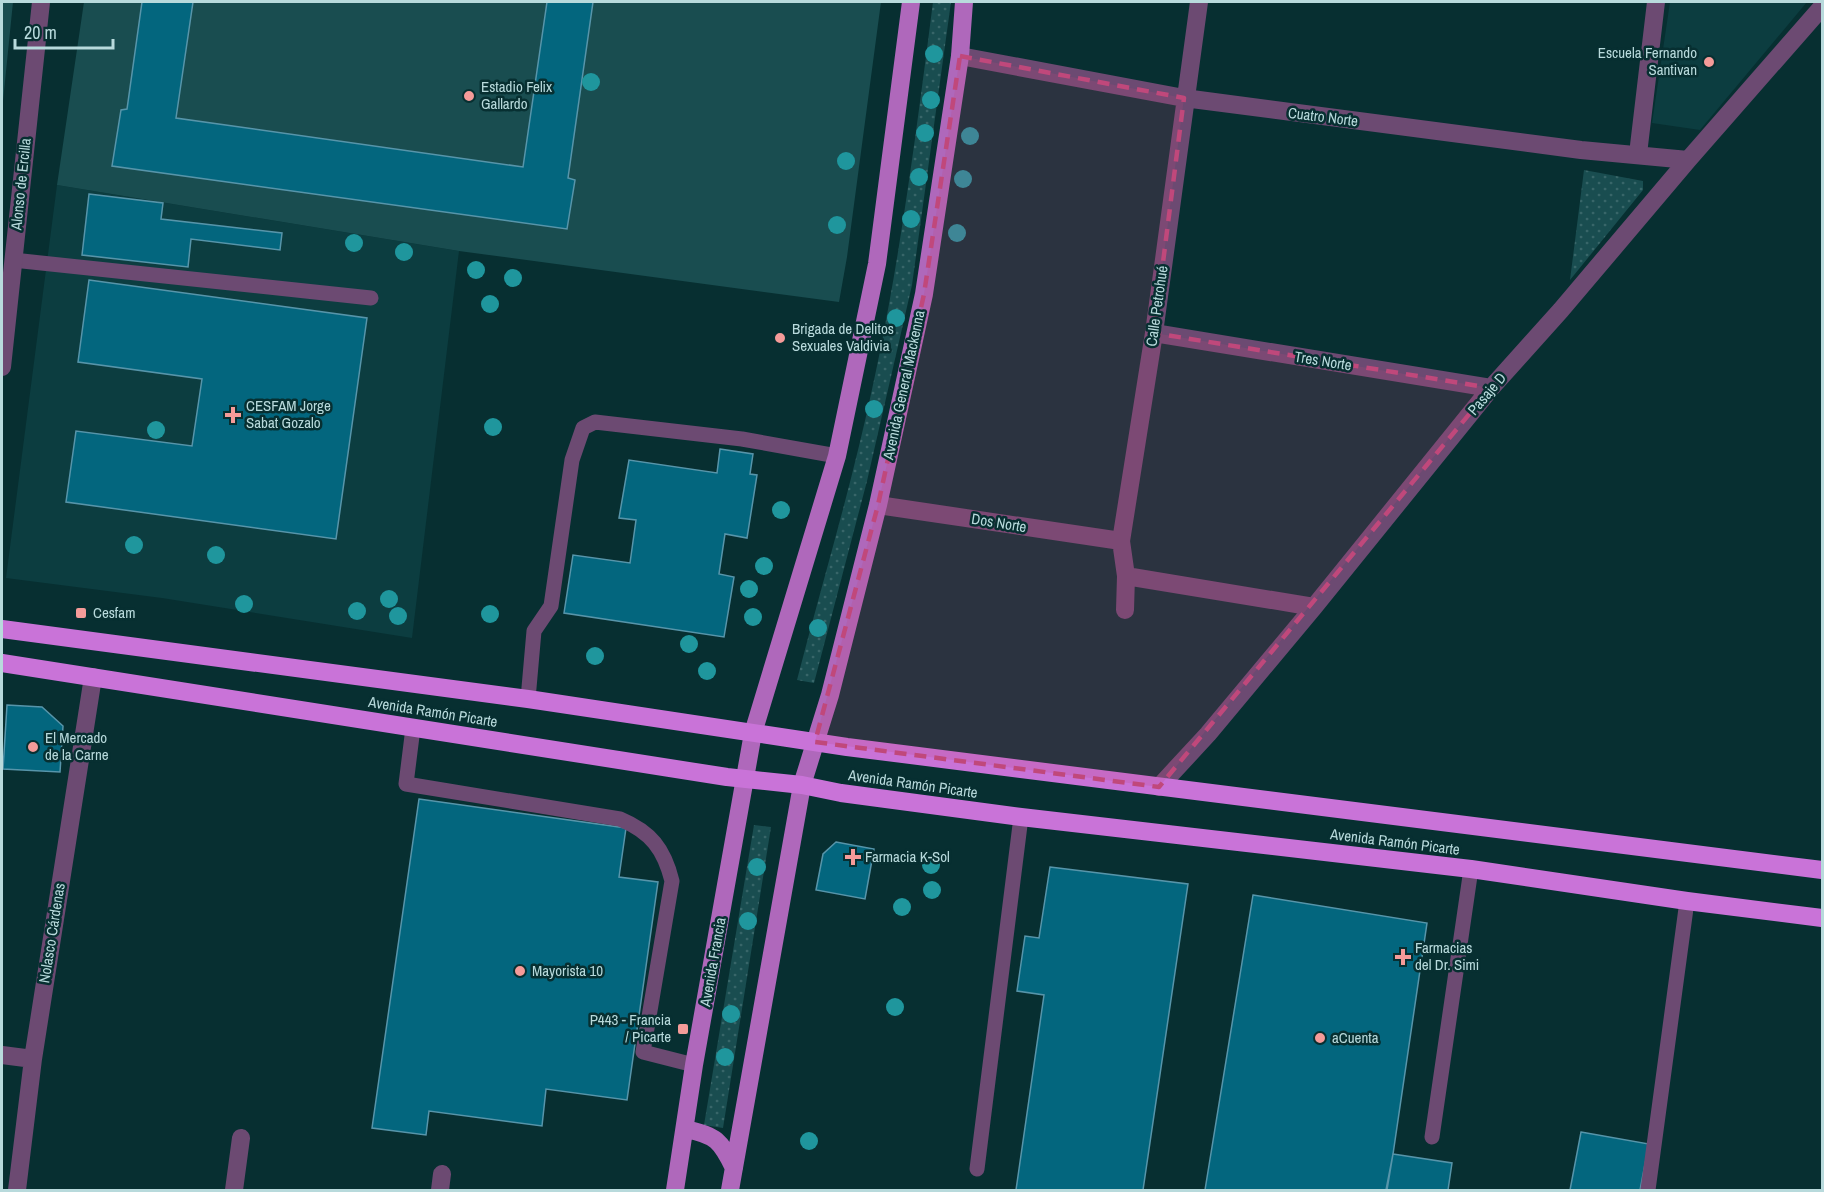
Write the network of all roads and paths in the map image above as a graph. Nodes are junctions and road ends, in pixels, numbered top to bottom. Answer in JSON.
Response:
{"nodes":[{"id":1,"x":41,"y":2,"type":"edge"},
{"id":2,"x":911,"y":2,"type":"edge"},
{"id":3,"x":964,"y":2,"type":"edge"},
{"id":4,"x":1199,"y":2,"type":"edge"},
{"id":5,"x":1656,"y":2,"type":"edge"},
{"id":6,"x":1822,"y":7,"type":"edge"},
{"id":7,"x":960,"y":56,"type":"junction"},
{"id":8,"x":1184,"y":98,"type":"junction"},
{"id":9,"x":1638,"y":154,"type":"junction"},
{"id":10,"x":1688,"y":160,"type":"junction"},
{"id":11,"x":13,"y":260,"type":"junction"},
{"id":12,"x":370,"y":298,"type":"dead end"},
{"id":13,"x":1154,"y":333,"type":"junction"},
{"id":14,"x":2,"y":367,"type":"edge"},
{"id":15,"x":1491,"y":388,"type":"junction"},
{"id":16,"x":837,"y":456,"type":"junction"},
{"id":17,"x":878,"y":505,"type":"junction"},
{"id":18,"x":1121,"y":541,"type":"junction"},
{"id":19,"x":1126,"y":576,"type":"junction"},
{"id":20,"x":1314,"y":607,"type":"junction"},
{"id":21,"x":1125,"y":610,"type":"dead end"},
{"id":22,"x":2,"y":629,"type":"edge"},
{"id":23,"x":2,"y":663,"type":"edge"},
{"id":24,"x":93,"y":677,"type":"junction"},
{"id":25,"x":528,"y":699,"type":"junction"},
{"id":26,"x":413,"y":728,"type":"junction"},
{"id":27,"x":753,"y":733,"type":"junction"},
{"id":28,"x":815,"y":742,"type":"junction"},
{"id":29,"x":745,"y":778,"type":"junction"},
{"id":30,"x":802,"y":785,"type":"junction"},
{"id":31,"x":1159,"y":787,"type":"junction"},
{"id":32,"x":1021,"y":817,"type":"junction"},
{"id":33,"x":1471,"y":869,"type":"junction"},
{"id":34,"x":1822,"y":870,"type":"edge"},
{"id":35,"x":1687,"y":901,"type":"junction"},
{"id":36,"x":1822,"y":918,"type":"edge"},
{"id":37,"x":2,"y":1055,"type":"edge"},
{"id":38,"x":33,"y":1059,"type":"junction"},
{"id":39,"x":694,"y":1065,"type":"junction"},
{"id":40,"x":685,"y":1129,"type":"junction"},
{"id":41,"x":1432,"y":1137,"type":"dead end"},
{"id":42,"x":241,"y":1138,"type":"dead end"},
{"id":43,"x":734,"y":1168,"type":"junction"},
{"id":44,"x":976,"y":1169,"type":"dead end"},
{"id":45,"x":17,"y":1191,"type":"edge"},
{"id":46,"x":234,"y":1191,"type":"edge"},
{"id":47,"x":675,"y":1191,"type":"edge"},
{"id":48,"x":730,"y":1191,"type":"edge"},
{"id":49,"x":1648,"y":1191,"type":"edge"}],
"edges":[{"from":1,"to":11,"type":"street","name":"Alonso de Ercilla"},
{"from":2,"to":16,"type":"main road"},
{"from":3,"to":7,"type":"main road","name":"Avenida General Mackenna"},
{"from":4,"to":8,"type":"street","name":"Calle Petrohué"},
{"from":5,"to":9,"type":"street"},
{"from":6,"to":10,"type":"street","name":"Pasaje D"},
{"from":7,"to":8,"type":"street","name":"Cuatro Norte"},
{"from":7,"to":17,"type":"main road","name":"Avenida General Mackenna"},
{"from":8,"to":9,"type":"street","name":"Cuatro Norte"},
{"from":8,"to":13,"type":"street","name":"Calle Petrohué"},
{"from":9,"to":10,"type":"street","name":"Cuatro Norte"},
{"from":10,"to":15,"type":"street","name":"Pasaje D"},
{"from":11,"to":12,"type":"lane"},
{"from":11,"to":14,"type":"street","name":"Alonso de Ercilla"},
{"from":13,"to":15,"type":"street","name":"Tres Norte"},
{"from":13,"to":18,"type":"street","name":"Calle Petrohué"},
{"from":15,"to":20,"type":"street","name":"Pasaje D"},
{"from":16,"to":25,"type":"lane"},
{"from":16,"to":27,"type":"main road"},
{"from":17,"to":18,"type":"street","name":"Dos Norte"},
{"from":17,"to":28,"type":"main road","name":"Avenida General Mackenna"},
{"from":18,"to":19,"type":"street","name":"Calle Petrohué"},
{"from":19,"to":20,"type":"street"},
{"from":19,"to":21,"type":"street","name":"Calle Petrohué"},
{"from":20,"to":31,"type":"street","name":"Pasaje D"},
{"from":22,"to":25,"type":"highway","name":"Avenida Ramón Picarte"},
{"from":23,"to":24,"type":"highway","name":"Avenida Ramón Picarte"},
{"from":24,"to":26,"type":"highway","name":"Avenida Ramón Picarte"},
{"from":24,"to":38,"type":"street","name":"Nolasco Cárdenas"},
{"from":25,"to":27,"type":"highway","name":"Avenida Ramón Picarte"},
{"from":26,"to":29,"type":"highway","name":"Avenida Ramón Picarte"},
{"from":26,"to":39,"type":"lane"},
{"from":27,"to":28,"type":"highway","name":"Avenida Ramón Picarte"},
{"from":27,"to":29,"type":"main road","name":"Avenida Francia"},
{"from":28,"to":30,"type":"main road","name":"Avenida General Mackenna"},
{"from":28,"to":31,"type":"highway","name":"Avenida Ramón Picarte"},
{"from":29,"to":30,"type":"highway","name":"Avenida Ramón Picarte"},
{"from":29,"to":39,"type":"main road","name":"Avenida Francia"},
{"from":30,"to":32,"type":"highway","name":"Avenida Ramón Picarte"},
{"from":30,"to":43,"type":"main road"},
{"from":31,"to":34,"type":"highway","name":"Avenida Ramón Picarte"},
{"from":32,"to":33,"type":"highway","name":"Avenida Ramón Picarte"},
{"from":32,"to":44,"type":"lane"},
{"from":33,"to":35,"type":"highway","name":"Avenida Ramón Picarte"},
{"from":33,"to":41,"type":"lane"},
{"from":35,"to":36,"type":"highway","name":"Avenida Ramón Picarte"},
{"from":35,"to":49,"type":"lane"},
{"from":37,"to":38,"type":"street"},
{"from":38,"to":45,"type":"street","name":"Nolasco Cárdenas"},
{"from":39,"to":40,"type":"main road","name":"Avenida Francia"},
{"from":40,"to":43,"type":"main road"},
{"from":40,"to":47,"type":"main road","name":"Avenida Francia"},
{"from":42,"to":46,"type":"street"},
{"from":43,"to":48,"type":"main road"}]}
